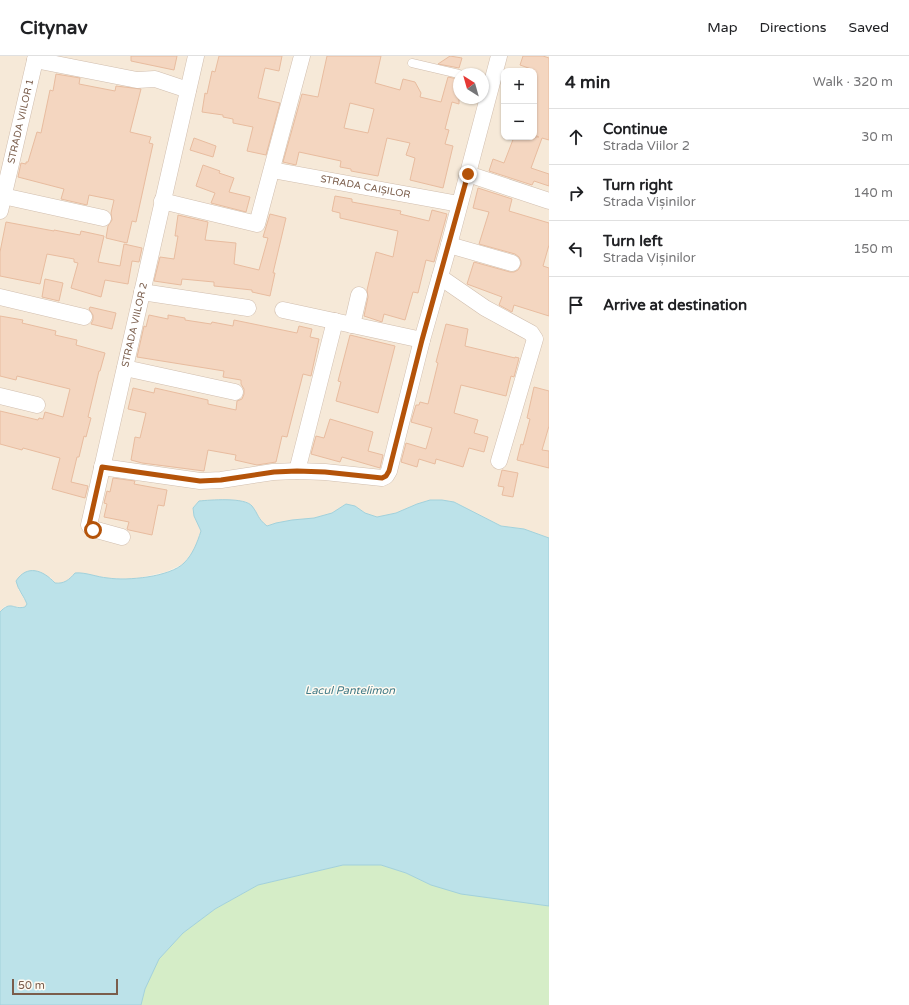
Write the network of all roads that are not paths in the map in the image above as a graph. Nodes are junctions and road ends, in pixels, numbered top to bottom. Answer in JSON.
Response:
{"nodes":[{"id":1,"x":196,"y":56,"type":"edge"},
{"id":2,"x":302,"y":56,"type":"edge"},
{"id":3,"x":499,"y":56,"type":"edge"},
{"id":4,"x":36,"y":58,"type":"edge"},
{"id":5,"x":412,"y":63,"type":"dead end"},
{"id":6,"x":453,"y":73,"type":"edge"},
{"id":7,"x":489,"y":80,"type":"edge"},
{"id":8,"x":188,"y":90,"type":"junction"},
{"id":9,"x":483,"y":104,"type":"edge"},
{"id":10,"x":272,"y":170,"type":"junction"},
{"id":11,"x":468,"y":174,"type":"junction"},
{"id":12,"x":162,"y":201,"type":"junction"},
{"id":13,"x":549,"y":201,"type":"edge"},
{"id":14,"x":2,"y":203,"type":"edge"},
{"id":15,"x":459,"y":204,"type":"junction"},
{"id":16,"x":103,"y":218,"type":"dead end"},
{"id":17,"x":449,"y":245,"type":"junction"},
{"id":18,"x":512,"y":263,"type":"dead end"},
{"id":19,"x":440,"y":277,"type":"junction"},
{"id":20,"x":142,"y":292,"type":"junction"},
{"id":21,"x":359,"y":295,"type":"dead end"},
{"id":22,"x":0,"y":297,"type":"edge"},
{"id":23,"x":248,"y":308,"type":"dead end"},
{"id":24,"x":283,"y":310,"type":"dead end"},
{"id":25,"x":84,"y":317,"type":"dead end"},
{"id":26,"x":334,"y":321,"type":"junction"},
{"id":27,"x":352,"y":324,"type":"junction"},
{"id":28,"x":422,"y":340,"type":"junction"},
{"id":29,"x":125,"y":368,"type":"junction"},
{"id":30,"x":235,"y":392,"type":"dead end"},
{"id":31,"x":0,"y":396,"type":"edge"},
{"id":32,"x":37,"y":405,"type":"dead end"},
{"id":33,"x":499,"y":461,"type":"dead end"},
{"id":34,"x":102,"y":467,"type":"junction"},
{"id":35,"x":297,"y":471,"type":"junction"},
{"id":36,"x":122,"y":537,"type":"dead end"}],
"edges":[{"from":1,"to":8,"type":"street","name":"STRADA VIILOR 2"},
{"from":2,"to":10,"type":"street"},
{"from":3,"to":7,"type":"street"},
{"from":4,"to":8,"type":"street"},
{"from":4,"to":14,"type":"street","name":"STRADA VIILOR 1"},
{"from":5,"to":6,"type":"lane"},
{"from":8,"to":12,"type":"street","name":"STRADA VIILOR 2"},
{"from":9,"to":11,"type":"street"},
{"from":10,"to":12,"type":"street"},
{"from":10,"to":15,"type":"street","name":"STRADA CAIȘILOR"},
{"from":11,"to":13,"type":"street"},
{"from":11,"to":15,"type":"street"},
{"from":12,"to":20,"type":"street","name":"STRADA VIILOR 2"},
{"from":14,"to":16,"type":"street"},
{"from":15,"to":17,"type":"street"},
{"from":17,"to":18,"type":"street"},
{"from":17,"to":19,"type":"street"},
{"from":19,"to":28,"type":"street"},
{"from":19,"to":33,"type":"street"},
{"from":20,"to":23,"type":"street"},
{"from":20,"to":29,"type":"street","name":"STRADA VIILOR 2"},
{"from":21,"to":27,"type":"street"},
{"from":22,"to":25,"type":"street"},
{"from":24,"to":26,"type":"street"},
{"from":26,"to":27,"type":"street"},
{"from":26,"to":35,"type":"street"},
{"from":27,"to":28,"type":"street"},
{"from":28,"to":35,"type":"street"},
{"from":29,"to":30,"type":"street"},
{"from":29,"to":34,"type":"street","name":"STRADA VIILOR 2"},
{"from":31,"to":32,"type":"street"},
{"from":34,"to":35,"type":"street"},
{"from":34,"to":36,"type":"street","name":"STRADA VIILOR 2"}]}
